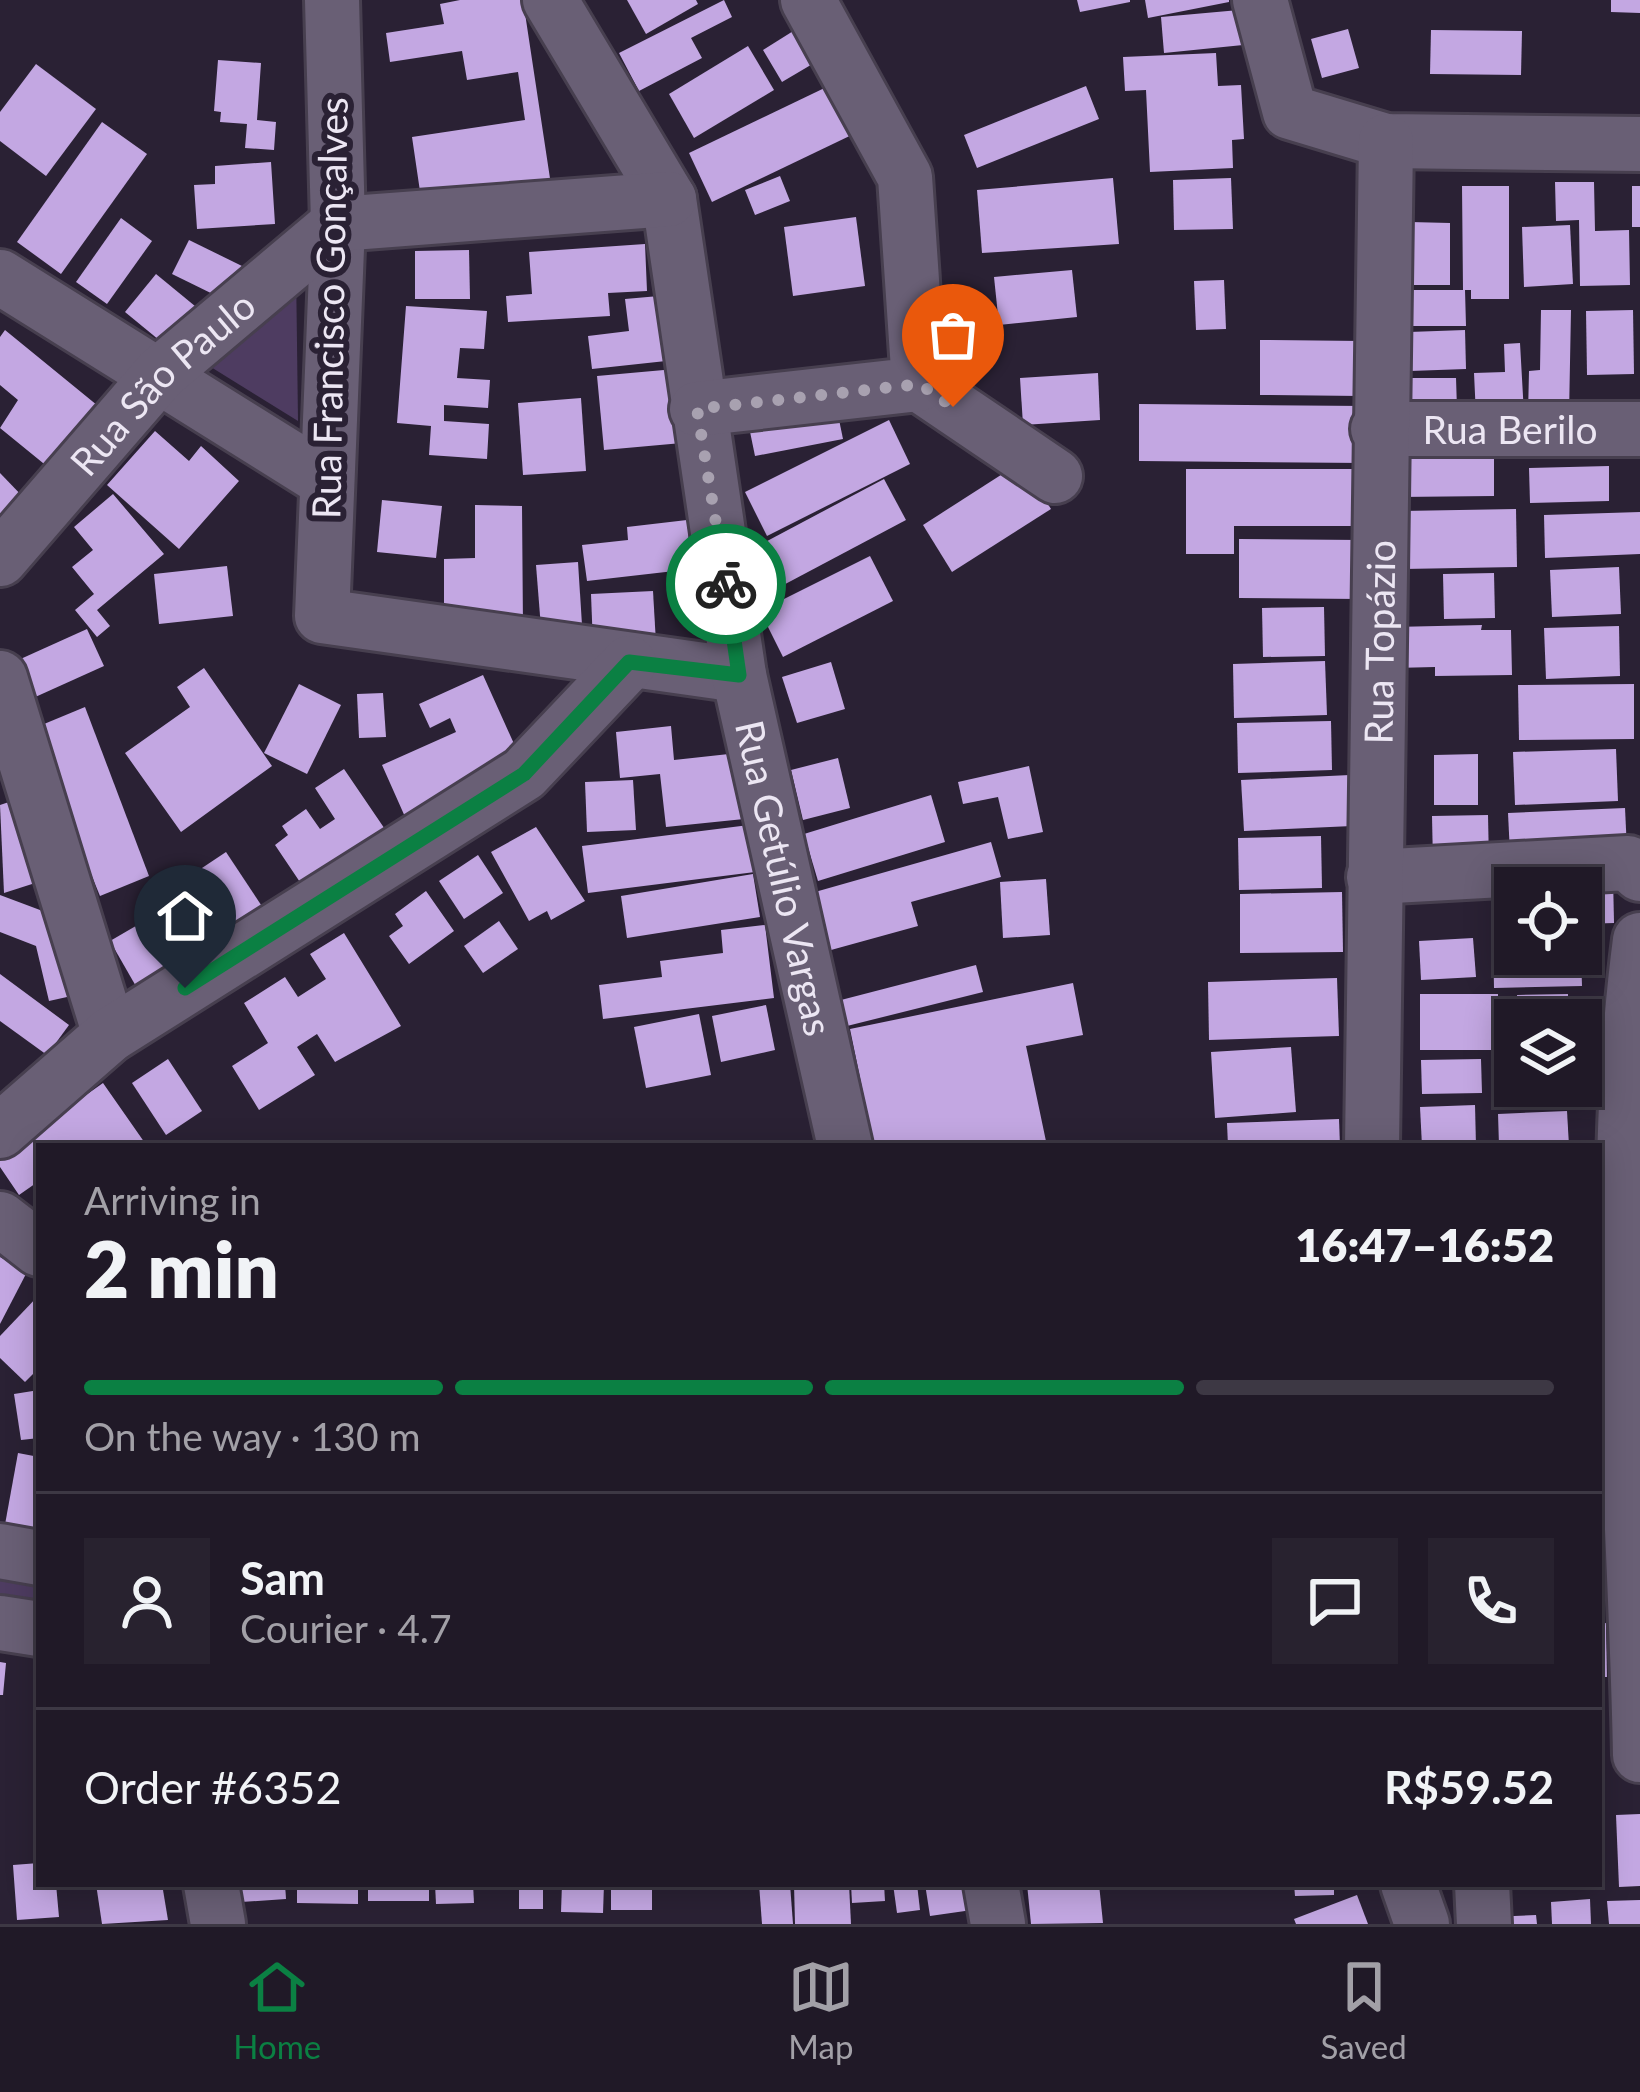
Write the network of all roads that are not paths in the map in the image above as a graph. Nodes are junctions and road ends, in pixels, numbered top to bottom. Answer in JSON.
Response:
{"nodes":[{"id":1,"x":332,"y":0,"type":"edge"},
{"id":2,"x":550,"y":0,"type":"edge"},
{"id":3,"x":808,"y":0,"type":"edge"},
{"id":4,"x":1259,"y":0,"type":"edge"},
{"id":5,"x":1386,"y":141,"type":"junction"},
{"id":6,"x":1640,"y":144,"type":"edge"},
{"id":7,"x":670,"y":199,"type":"junction"},
{"id":8,"x":338,"y":224,"type":"junction"},
{"id":9,"x":0,"y":278,"type":"edge"},
{"id":10,"x":161,"y":373,"type":"junction"},
{"id":11,"x":920,"y":384,"type":"junction"},
{"id":12,"x":697,"y":409,"type":"junction"},
{"id":13,"x":1378,"y":429,"type":"junction"},
{"id":14,"x":1640,"y":429,"type":"edge"},
{"id":15,"x":1055,"y":476,"type":"dead end"},
{"id":16,"x":327,"y":482,"type":"junction"},
{"id":17,"x":0,"y":559,"type":"edge"},
{"id":18,"x":629,"y":662,"type":"junction"},
{"id":19,"x":739,"y":675,"type":"junction"},
{"id":20,"x":0,"y":678,"type":"edge"},
{"id":21,"x":1640,"y":874,"type":"edge"},
{"id":22,"x":1374,"y":877,"type":"junction"},
{"id":23,"x":1640,"y":940,"type":"edge"},
{"id":24,"x":110,"y":1035,"type":"junction"},
{"id":25,"x":1634,"y":1039,"type":"edge"},
{"id":26,"x":0,"y":1131,"type":"edge"},
{"id":27,"x":844,"y":1143,"type":"edge"},
{"id":28,"x":1372,"y":1143,"type":"edge"},
{"id":29,"x":0,"y":1219,"type":"edge"},
{"id":30,"x":36,"y":1247,"type":"edge"},
{"id":31,"x":1621,"y":1309,"type":"edge"},
{"id":32,"x":0,"y":1551,"type":"edge"},
{"id":33,"x":36,"y":1557,"type":"edge"},
{"id":34,"x":1639,"y":1598,"type":"edge"},
{"id":35,"x":0,"y":1623,"type":"edge"},
{"id":36,"x":36,"y":1629,"type":"edge"},
{"id":37,"x":1602,"y":1754,"type":"edge"},
{"id":38,"x":1640,"y":1755,"type":"edge"},
{"id":39,"x":212,"y":1887,"type":"edge"},
{"id":40,"x":992,"y":1887,"type":"edge"},
{"id":41,"x":1409,"y":1887,"type":"edge"},
{"id":42,"x":1482,"y":1887,"type":"edge"},
{"id":43,"x":218,"y":1924,"type":"edge"},
{"id":44,"x":998,"y":1924,"type":"edge"},
{"id":45,"x":1422,"y":1924,"type":"edge"},
{"id":46,"x":1484,"y":1924,"type":"edge"}],
"edges":[{"from":1,"to":8,"type":"street","name":"Rua Francisco Gonçalves"},
{"from":2,"to":7,"type":"street","name":"Rua Getúlio Vargas"},
{"from":3,"to":11,"type":"street"},
{"from":4,"to":5,"type":"street"},
{"from":5,"to":6,"type":"street"},
{"from":5,"to":13,"type":"street","name":"Rua Topázio"},
{"from":7,"to":8,"type":"street"},
{"from":7,"to":12,"type":"street","name":"Rua Getúlio Vargas"},
{"from":8,"to":10,"type":"street","name":"Rua São Paulo"},
{"from":8,"to":16,"type":"street","name":"Rua Francisco Gonçalves"},
{"from":9,"to":10,"type":"street"},
{"from":10,"to":16,"type":"street"},
{"from":10,"to":17,"type":"street","name":"Rua São Paulo"},
{"from":11,"to":12,"type":"street"},
{"from":11,"to":15,"type":"street"},
{"from":12,"to":19,"type":"street","name":"Rua Getúlio Vargas"},
{"from":13,"to":14,"type":"street","name":"Rua Berilo"},
{"from":13,"to":22,"type":"street","name":"Rua Topázio"},
{"from":16,"to":18,"type":"street","name":"Rua Francisco Gonçalves"},
{"from":18,"to":19,"type":"street"},
{"from":18,"to":24,"type":"street"},
{"from":19,"to":27,"type":"street","name":"Rua Getúlio Vargas"},
{"from":20,"to":24,"type":"street"},
{"from":21,"to":22,"type":"street"},
{"from":22,"to":28,"type":"street","name":"Rua Topázio"},
{"from":23,"to":25,"type":"street"},
{"from":24,"to":26,"type":"street"},
{"from":25,"to":31,"type":"street"},
{"from":29,"to":30,"type":"street"},
{"from":31,"to":34,"type":"street"},
{"from":32,"to":33,"type":"street"},
{"from":34,"to":38,"type":"street"},
{"from":35,"to":36,"type":"street"},
{"from":37,"to":38,"type":"street"},
{"from":39,"to":43,"type":"street"},
{"from":40,"to":44,"type":"street"},
{"from":41,"to":45,"type":"street"},
{"from":42,"to":46,"type":"street"}]}
